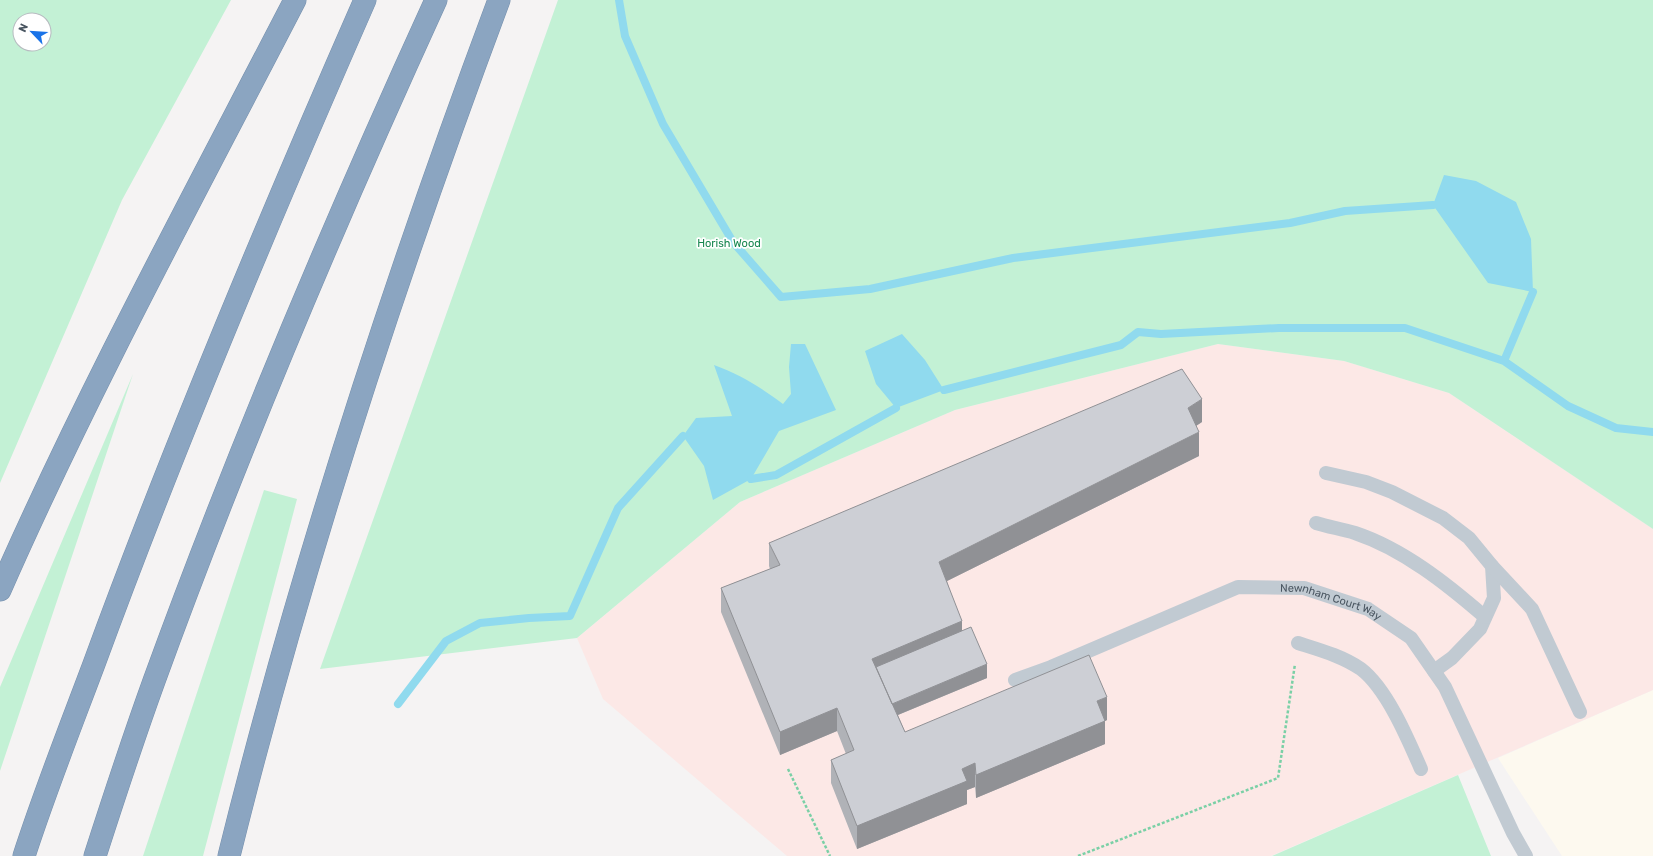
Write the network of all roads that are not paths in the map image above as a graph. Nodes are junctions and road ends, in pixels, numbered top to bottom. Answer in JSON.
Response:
{"nodes":[{"id":1,"x":295,"y":0,"type":"edge"},
{"id":2,"x":365,"y":0,"type":"edge"},
{"id":3,"x":436,"y":0,"type":"edge"},
{"id":4,"x":499,"y":0,"type":"edge"},
{"id":5,"x":1326,"y":473,"type":"dead end"},
{"id":6,"x":1316,"y":523,"type":"dead end"},
{"id":7,"x":1492,"y":566,"type":"junction"},
{"id":8,"x":0,"y":590,"type":"edge"},
{"id":9,"x":1485,"y":617,"type":"junction"},
{"id":10,"x":1298,"y":643,"type":"road end"},
{"id":11,"x":1434,"y":671,"type":"junction"},
{"id":12,"x":1015,"y":680,"type":"dead end"},
{"id":13,"x":1580,"y":712,"type":"dead end"},
{"id":14,"x":1421,"y":769,"type":"dead end"},
{"id":15,"x":24,"y":856,"type":"edge"},
{"id":16,"x":94,"y":856,"type":"edge"},
{"id":17,"x":230,"y":856,"type":"edge"},
{"id":18,"x":1526,"y":856,"type":"edge"}],
"edges":[{"from":1,"to":8,"type":"highway"},
{"from":2,"to":15,"type":"highway"},
{"from":3,"to":16,"type":"highway"},
{"from":4,"to":17,"type":"highway"},
{"from":5,"to":7,"type":"lane"},
{"from":6,"to":9,"type":"lane"},
{"from":7,"to":9,"type":"lane"},
{"from":7,"to":13,"type":"lane"},
{"from":9,"to":11,"type":"lane"},
{"from":10,"to":14,"type":"lane"},
{"from":11,"to":12,"type":"lane","name":"Newnham Court Way"},
{"from":11,"to":18,"type":"lane","name":"Newnham Court Way"}]}
